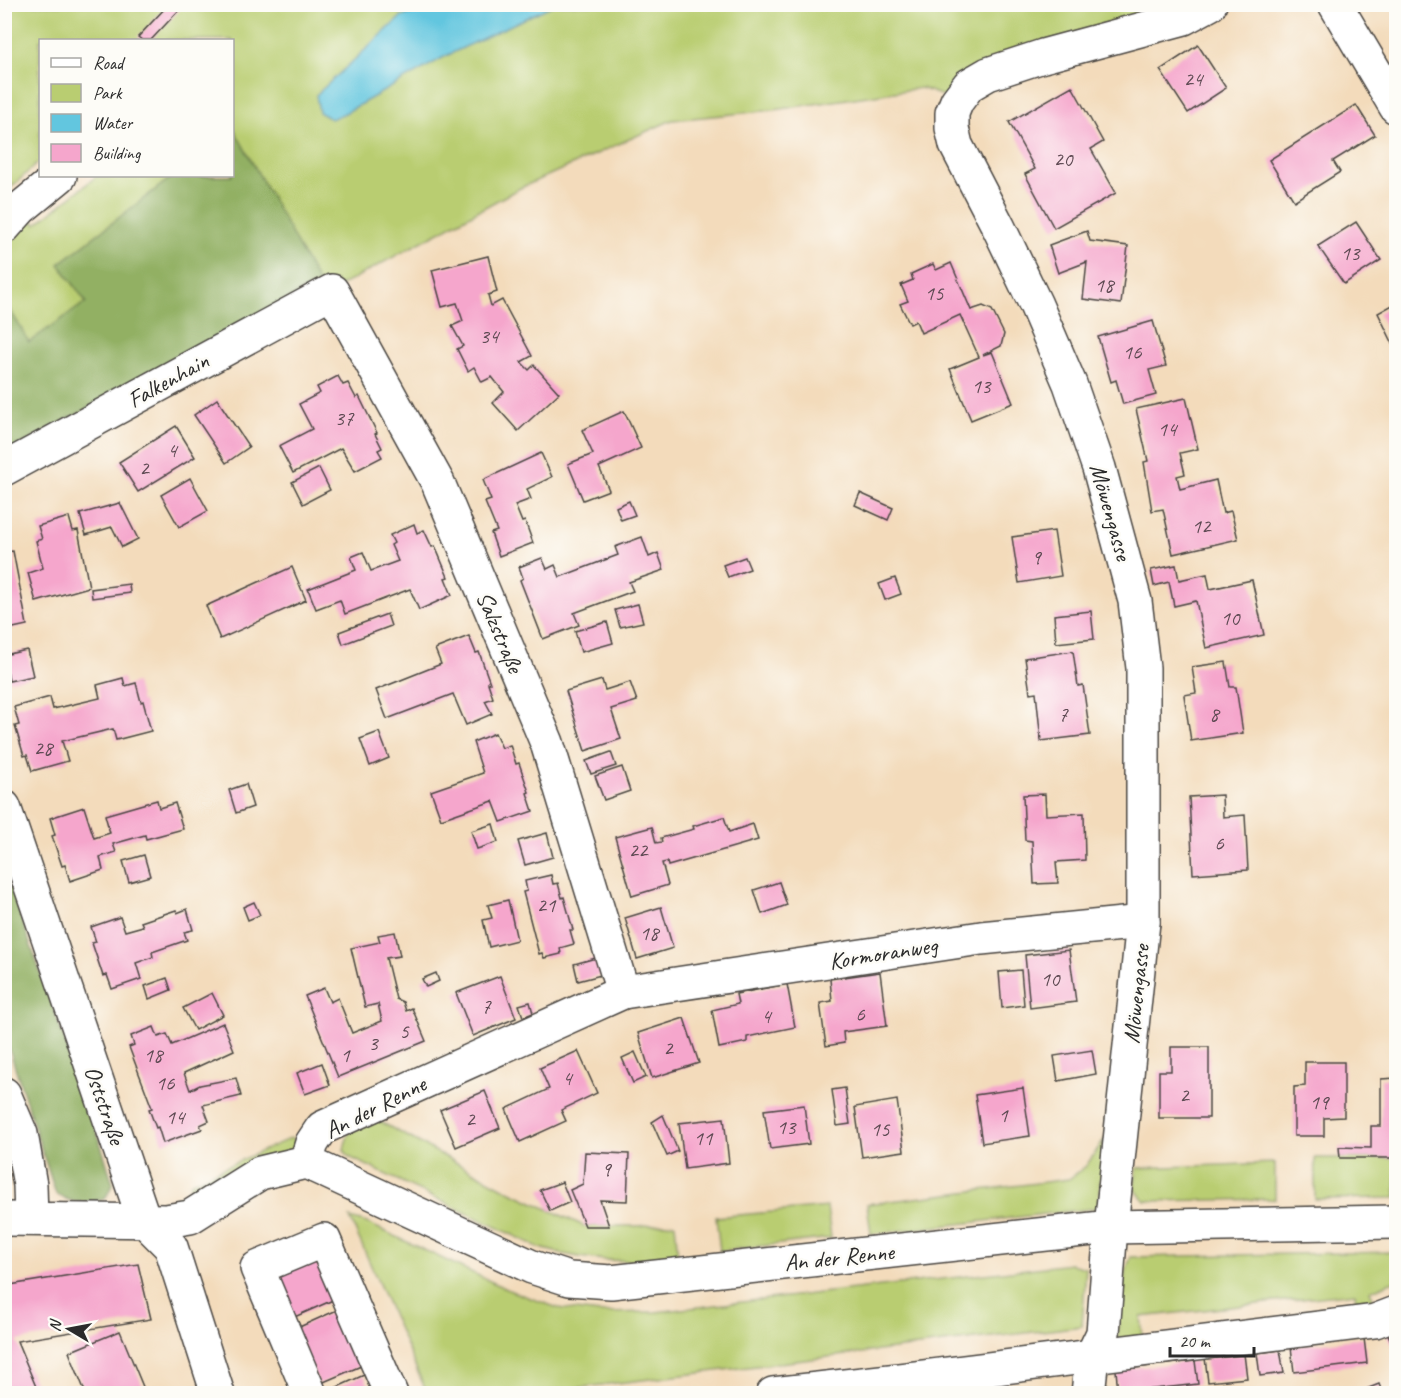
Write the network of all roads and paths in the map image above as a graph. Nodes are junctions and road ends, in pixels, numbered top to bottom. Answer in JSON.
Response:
{"nodes":[{"id":1,"x":1210,"y":4,"type":"edge"},
{"id":2,"x":1335,"y":4,"type":"edge"},
{"id":3,"x":1396,"y":107,"type":"edge"},
{"id":4,"x":59,"y":177,"type":"edge"},
{"id":5,"x":4,"y":227,"type":"edge"},
{"id":6,"x":332,"y":291,"type":"joint"},
{"id":7,"x":4,"y":469,"type":"edge"},
{"id":8,"x":4,"y":807,"type":"edge"},
{"id":9,"x":1143,"y":922,"type":"junction"},
{"id":10,"x":623,"y":992,"type":"junction"},
{"id":11,"x":4,"y":1094,"type":"edge"},
{"id":12,"x":306,"y":1162,"type":"junction"},
{"id":13,"x":18,"y":1219,"type":"edge"},
{"id":14,"x":144,"y":1220,"type":"junction"},
{"id":15,"x":1396,"y":1222,"type":"edge"},
{"id":16,"x":1111,"y":1227,"type":"junction"},
{"id":17,"x":1396,"y":1313,"type":"edge"},
{"id":18,"x":1092,"y":1356,"type":"junction"},
{"id":19,"x":909,"y":1386,"type":"edge"},
{"id":20,"x":218,"y":1394,"type":"edge"},
{"id":21,"x":310,"y":1394,"type":"edge"},
{"id":22,"x":391,"y":1394,"type":"edge"},
{"id":23,"x":773,"y":1394,"type":"edge"},
{"id":24,"x":1088,"y":1394,"type":"edge"}],
"edges":[{"from":1,"to":9,"type":"street","name":"Möwengasse"},
{"from":2,"to":3,"type":"street"},
{"from":4,"to":5,"type":"street"},
{"from":6,"to":7,"type":"street","name":"Falkenhain"},
{"from":6,"to":10,"type":"street","name":"Salzstraße"},
{"from":8,"to":14,"type":"street","name":"Oststraße"},
{"from":9,"to":10,"type":"street","name":"Kormoranweg"},
{"from":9,"to":16,"type":"street","name":"Möwengasse"},
{"from":10,"to":12,"type":"street","name":"An der Renne"},
{"from":11,"to":13,"type":"street"},
{"from":12,"to":14,"type":"street","name":"An der Renne"},
{"from":12,"to":16,"type":"street","name":"An der Renne"},
{"from":13,"to":14,"type":"street","name":"An der Renne"},
{"from":14,"to":20,"type":"street","name":"Oststraße"},
{"from":15,"to":16,"type":"street","name":"An der Renne"},
{"from":16,"to":18,"type":"street","name":"Möwengasse"},
{"from":17,"to":18,"type":"street"},
{"from":18,"to":19,"type":"street"},
{"from":18,"to":24,"type":"street","name":"Möwengasse"},
{"from":19,"to":23,"type":"street"},
{"from":21,"to":22,"type":"street"}]}
